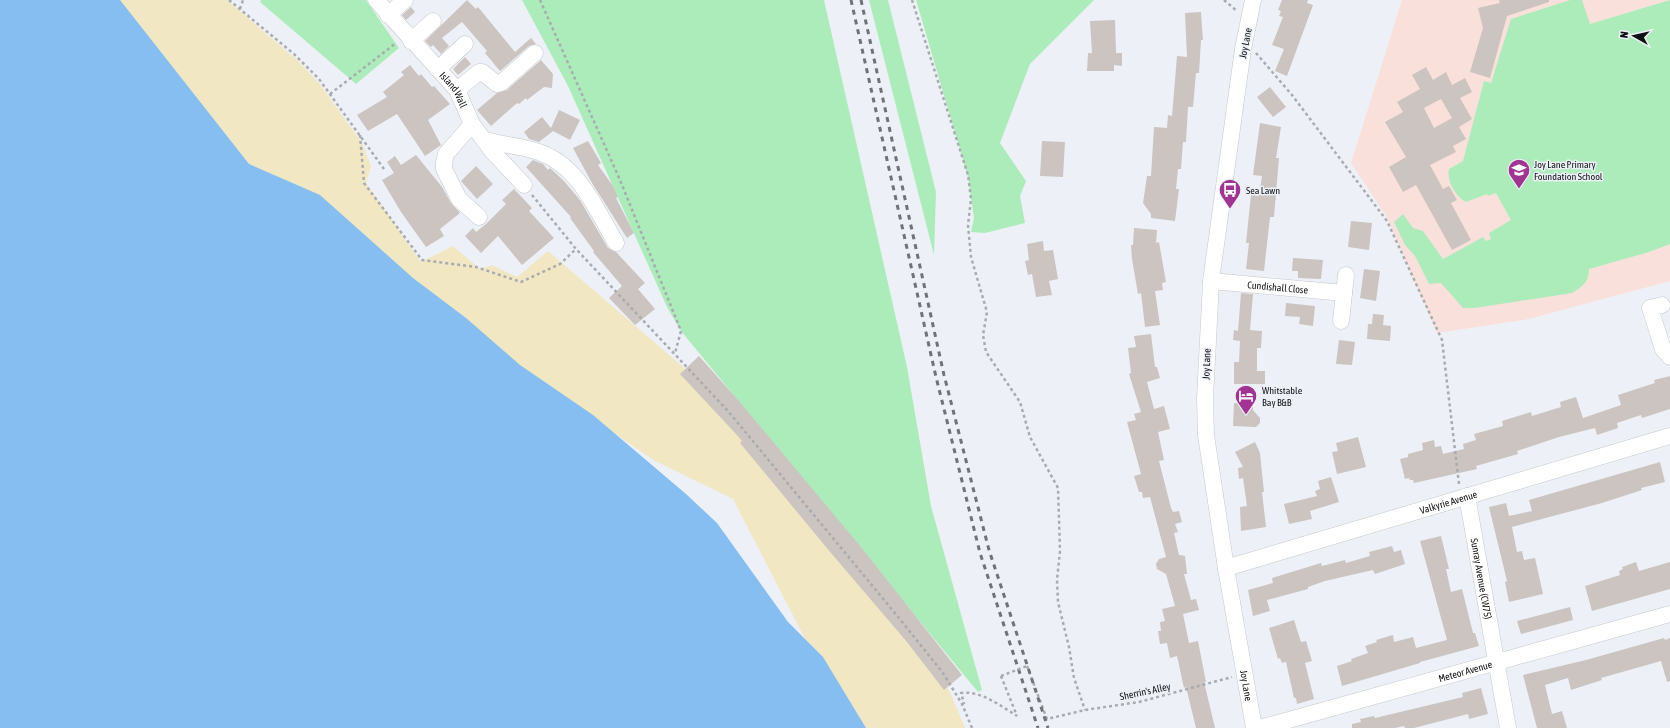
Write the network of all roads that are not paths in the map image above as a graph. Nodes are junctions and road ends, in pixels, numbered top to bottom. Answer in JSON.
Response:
{"nodes":[{"id":1,"x":376,"y":0,"type":"edge"},
{"id":2,"x":404,"y":0,"type":"edge"},
{"id":3,"x":1253,"y":0,"type":"edge"},
{"id":4,"x":388,"y":15,"type":"junction"},
{"id":5,"x":433,"y":21,"type":"dead end"},
{"id":6,"x":408,"y":38,"type":"junction"},
{"id":7,"x":465,"y":44,"type":"dead end"},
{"id":8,"x":535,"y":53,"type":"dead end"},
{"id":9,"x":438,"y":69,"type":"junction"},
{"id":10,"x":457,"y":90,"type":"junction"},
{"id":11,"x":472,"y":124,"type":"junction"},
{"id":12,"x":485,"y":140,"type":"junction"},
{"id":13,"x":524,"y":185,"type":"road end"},
{"id":14,"x":479,"y":217,"type":"dead end"},
{"id":15,"x":616,"y":243,"type":"dead end"},
{"id":16,"x":1346,"y":275,"type":"dead end"},
{"id":17,"x":1211,"y":281,"type":"junction"},
{"id":18,"x":1344,"y":294,"type":"junction"},
{"id":19,"x":1662,"y":305,"type":"dead end"},
{"id":20,"x":1341,"y":321,"type":"dead end"},
{"id":21,"x":1670,"y":357,"type":"edge"},
{"id":22,"x":1670,"y":436,"type":"edge"},
{"id":23,"x":1464,"y":498,"type":"junction"},
{"id":24,"x":1226,"y":568,"type":"junction"},
{"id":25,"x":1670,"y":614,"type":"edge"},
{"id":26,"x":1495,"y":662,"type":"junction"},
{"id":27,"x":1254,"y":728,"type":"edge"},
{"id":28,"x":1260,"y":728,"type":"edge"},
{"id":29,"x":1508,"y":728,"type":"edge"}],
"edges":[{"from":1,"to":4,"type":"street","name":"Island Wall"},
{"from":2,"to":4,"type":"street"},
{"from":3,"to":17,"type":"street","name":"Joy Lane"},
{"from":4,"to":6,"type":"street","name":"Island Wall"},
{"from":5,"to":6,"type":"street"},
{"from":6,"to":9,"type":"street","name":"Island Wall"},
{"from":7,"to":9,"type":"street"},
{"from":8,"to":10,"type":"street"},
{"from":9,"to":10,"type":"street","name":"Island Wall"},
{"from":10,"to":11,"type":"street","name":"Island Wall"},
{"from":11,"to":12,"type":"street","name":"Island Wall"},
{"from":11,"to":14,"type":"street"},
{"from":12,"to":13,"type":"street","name":"Island Wall"},
{"from":12,"to":15,"type":"street"},
{"from":16,"to":18,"type":"street"},
{"from":17,"to":18,"type":"street","name":"Cundishall Close"},
{"from":17,"to":24,"type":"street","name":"Joy Lane"},
{"from":18,"to":20,"type":"street"},
{"from":19,"to":21,"type":"street"},
{"from":22,"to":23,"type":"street","name":"Valkyrie Avenue"},
{"from":23,"to":24,"type":"street","name":"Valkyrie Avenue"},
{"from":23,"to":26,"type":"street","name":"Sunray Avenue (CW75)"},
{"from":24,"to":27,"type":"street","name":"Joy Lane"},
{"from":25,"to":26,"type":"street","name":"Meteor Avenue"},
{"from":26,"to":28,"type":"street","name":"Meteor Avenue"},
{"from":26,"to":29,"type":"street","name":"Sunray Avenue (CW75)"}]}
